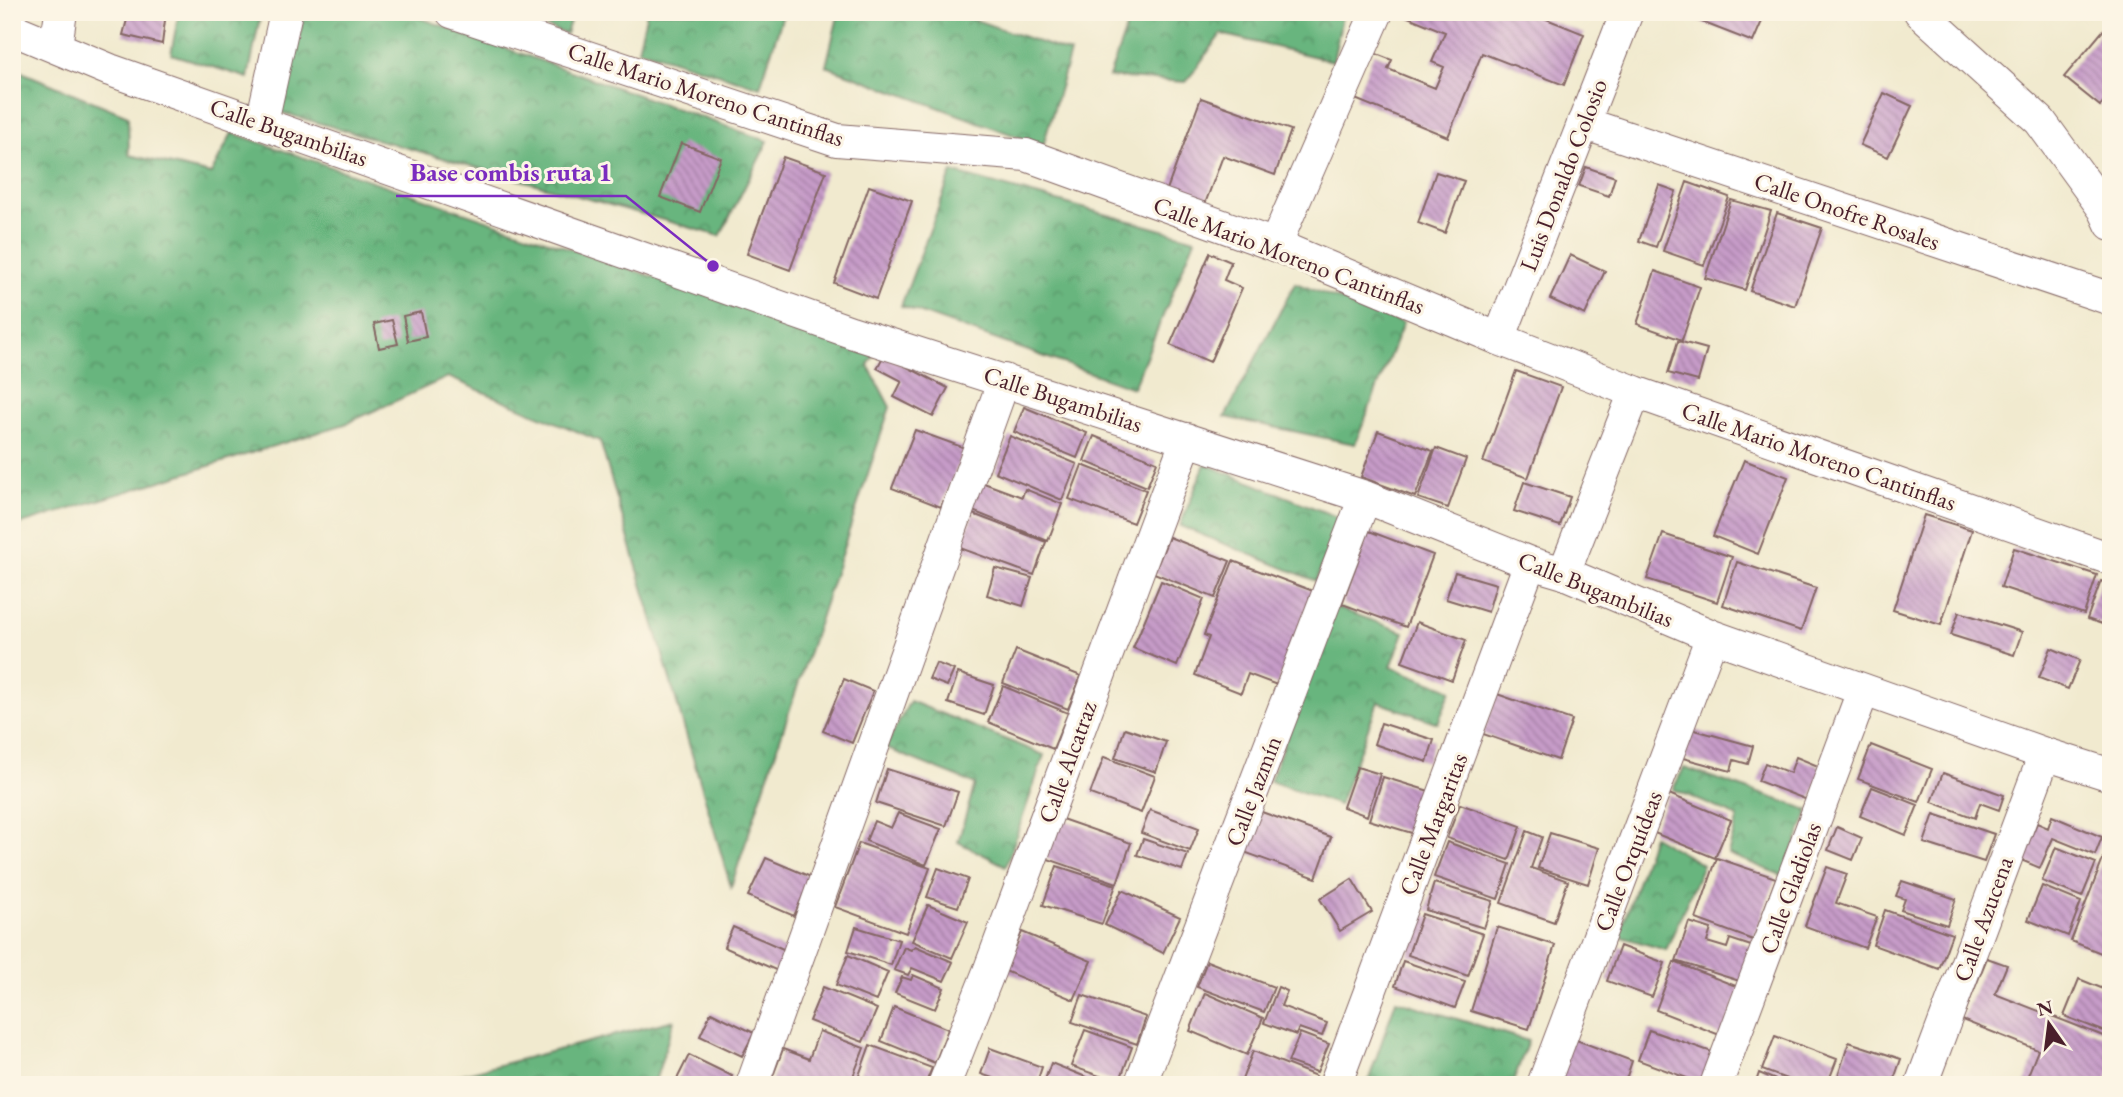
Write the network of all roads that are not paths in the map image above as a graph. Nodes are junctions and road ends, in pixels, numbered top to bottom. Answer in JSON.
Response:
{"nodes":[{"id":1,"x":61,"y":12,"type":"edge"},
{"id":2,"x":286,"y":12,"type":"edge"},
{"id":3,"x":452,"y":12,"type":"edge"},
{"id":4,"x":1377,"y":12,"type":"edge"},
{"id":5,"x":1627,"y":12,"type":"edge"},
{"id":6,"x":1920,"y":12,"type":"edge"},
{"id":7,"x":12,"y":29,"type":"edge"},
{"id":8,"x":56,"y":47,"type":"junction"},
{"id":9,"x":262,"y":122,"type":"junction"},
{"id":10,"x":1584,"y":123,"type":"junction"},
{"id":11,"x":2111,"y":224,"type":"edge"},
{"id":12,"x":1275,"y":245,"type":"junction"},
{"id":13,"x":2111,"y":299,"type":"edge"},
{"id":14,"x":1499,"y":339,"type":"junction"},
{"id":15,"x":1004,"y":380,"type":"junction"},
{"id":16,"x":1635,"y":391,"type":"junction"},
{"id":17,"x":1187,"y":439,"type":"junction"},
{"id":18,"x":1365,"y":497,"type":"junction"},
{"id":19,"x":2111,"y":559,"type":"edge"},
{"id":20,"x":1530,"y":563,"type":"junction"},
{"id":21,"x":1564,"y":573,"type":"junction"},
{"id":22,"x":1712,"y":636,"type":"junction"},
{"id":23,"x":1863,"y":691,"type":"junction"},
{"id":24,"x":2045,"y":754,"type":"junction"},
{"id":25,"x":2111,"y":775,"type":"edge"},
{"id":26,"x":752,"y":1085,"type":"edge"},
{"id":27,"x":944,"y":1085,"type":"edge"},
{"id":28,"x":1140,"y":1085,"type":"edge"},
{"id":29,"x":1335,"y":1085,"type":"edge"},
{"id":30,"x":1543,"y":1085,"type":"edge"},
{"id":31,"x":1716,"y":1085,"type":"edge"},
{"id":32,"x":1921,"y":1085,"type":"edge"}],
"edges":[{"from":1,"to":8,"type":"street"},
{"from":2,"to":9,"type":"street"},
{"from":3,"to":12,"type":"street","name":"Calle Mario Moreno Cantinflas"},
{"from":4,"to":12,"type":"street"},
{"from":5,"to":10,"type":"street","name":"Luis Donaldo Colosio"},
{"from":6,"to":11,"type":"street"},
{"from":7,"to":8,"type":"street","name":"Calle Bugambilias"},
{"from":8,"to":9,"type":"street","name":"Calle Bugambilias"},
{"from":9,"to":15,"type":"street","name":"Calle Bugambilias"},
{"from":10,"to":13,"type":"street","name":"Calle Onofre Rosales"},
{"from":10,"to":14,"type":"street","name":"Luis Donaldo Colosio"},
{"from":12,"to":14,"type":"street","name":"Calle Mario Moreno Cantinflas"},
{"from":14,"to":16,"type":"street","name":"Calle Mario Moreno Cantinflas"},
{"from":15,"to":17,"type":"street","name":"Calle Bugambilias"},
{"from":15,"to":26,"type":"street"},
{"from":16,"to":19,"type":"street","name":"Calle Mario Moreno Cantinflas"},
{"from":16,"to":21,"type":"street"},
{"from":17,"to":18,"type":"street","name":"Calle Bugambilias"},
{"from":17,"to":27,"type":"street","name":"Calle Alcatraz"},
{"from":18,"to":20,"type":"street","name":"Calle Bugambilias"},
{"from":18,"to":28,"type":"street","name":"Calle Jazmín"},
{"from":20,"to":21,"type":"street","name":"Calle Bugambilias"},
{"from":20,"to":29,"type":"street","name":"Calle Margaritas"},
{"from":21,"to":22,"type":"street","name":"Calle Bugambilias"},
{"from":22,"to":23,"type":"street","name":"Calle Bugambilias"},
{"from":22,"to":30,"type":"street","name":"Calle Orquídeas"},
{"from":23,"to":24,"type":"street","name":"Calle Bugambilias"},
{"from":23,"to":31,"type":"street","name":"Calle Gladiolas"},
{"from":24,"to":25,"type":"street","name":"Calle Bugambilias"},
{"from":24,"to":32,"type":"street","name":"Calle Azucena"}]}
